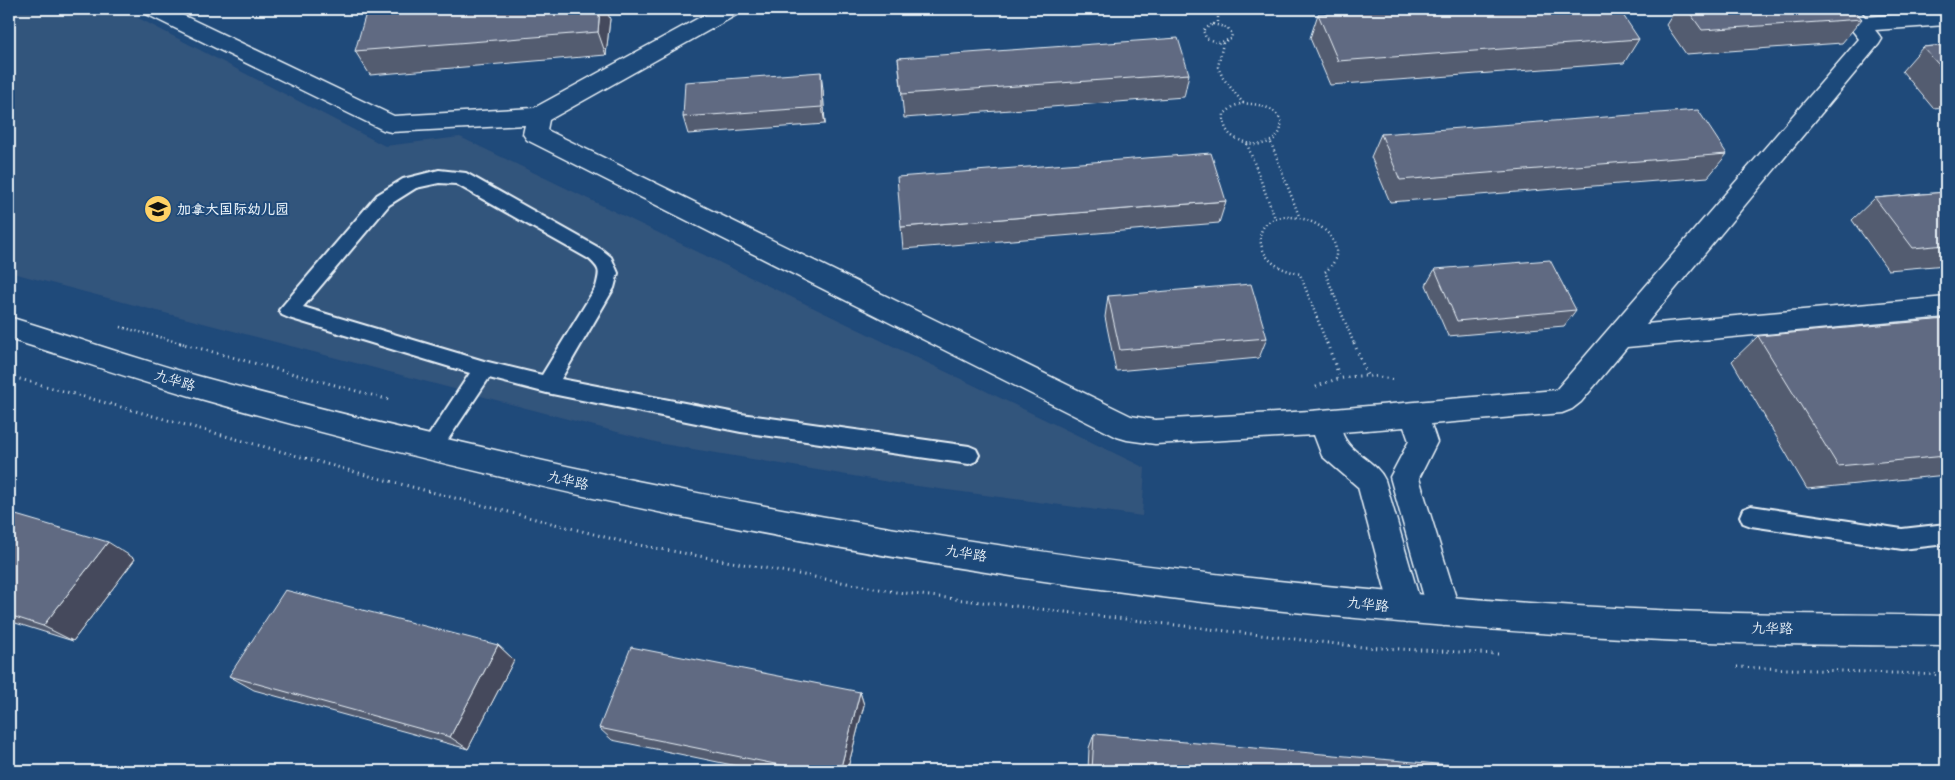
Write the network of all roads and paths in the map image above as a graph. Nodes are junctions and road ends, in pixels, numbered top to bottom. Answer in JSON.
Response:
{"nodes":[{"id":1,"x":153,"y":9,"type":"edge"},
{"id":2,"x":731,"y":9,"type":"edge"},
{"id":3,"x":1218,"y":9,"type":"edge"},
{"id":4,"x":1851,"y":16,"type":"edge"},
{"id":5,"x":1946,"y":18,"type":"edge"},
{"id":6,"x":1218,"y":24,"type":"junction"},
{"id":7,"x":1223,"y":43,"type":"junction"},
{"id":8,"x":1243,"y":103,"type":"junction"},
{"id":9,"x":538,"y":116,"type":"junction"},
{"id":10,"x":1271,"y":143,"type":"junction"},
{"id":11,"x":1247,"y":144,"type":"junction"},
{"id":12,"x":1299,"y":216,"type":"junction"},
{"id":13,"x":1275,"y":218,"type":"junction"},
{"id":14,"x":1946,"y":307,"type":"edge"},
{"id":15,"x":115,"y":326,"type":"dead end"},
{"id":16,"x":9,"y":328,"type":"edge"},
{"id":17,"x":1619,"y":337,"type":"junction"},
{"id":18,"x":484,"y":369,"type":"junction"},
{"id":19,"x":1367,"y":375,"type":"dead end"},
{"id":20,"x":1340,"y":378,"type":"dead end"},
{"id":21,"x":547,"y":385,"type":"junction"},
{"id":22,"x":391,"y":401,"type":"dead end"},
{"id":23,"x":1414,"y":415,"type":"junction"},
{"id":24,"x":1325,"y":422,"type":"junction"},
{"id":25,"x":432,"y":447,"type":"junction"},
{"id":26,"x":969,"y":455,"type":"dead end"},
{"id":27,"x":1751,"y":516,"type":"dead end"},
{"id":28,"x":1946,"y":534,"type":"edge"},
{"id":29,"x":1406,"y":608,"type":"junction"},
{"id":30,"x":1444,"y":611,"type":"junction"},
{"id":31,"x":1946,"y":631,"type":"edge"}],
"edges":[{"from":1,"to":9,"type":"street"},
{"from":2,"to":9,"type":"street"},
{"from":3,"to":6,"type":"path"},
{"from":4,"to":5,"type":"street"},
{"from":4,"to":17,"type":"street"},
{"from":6,"to":7,"type":"path"},
{"from":6,"to":7,"type":"path"},
{"from":7,"to":8,"type":"path"},
{"from":8,"to":10,"type":"path"},
{"from":8,"to":11,"type":"path"},
{"from":9,"to":24,"type":"street"},
{"from":10,"to":11,"type":"path"},
{"from":10,"to":12,"type":"path"},
{"from":11,"to":13,"type":"path"},
{"from":12,"to":13,"type":"path"},
{"from":12,"to":19,"type":"path"},
{"from":13,"to":20,"type":"path"},
{"from":14,"to":17,"type":"street"},
{"from":15,"to":22,"type":"path"},
{"from":16,"to":25,"type":"street","name":"九华路"},
{"from":17,"to":23,"type":"street"},
{"from":18,"to":21,"type":"lane"},
{"from":18,"to":21,"type":"lane"},
{"from":18,"to":25,"type":"lane"},
{"from":21,"to":26,"type":"lane"},
{"from":23,"to":24,"type":"street"},
{"from":23,"to":30,"type":"street"},
{"from":24,"to":29,"type":"street"},
{"from":25,"to":29,"type":"street","name":"九华路"},
{"from":27,"to":28,"type":"lane"},
{"from":29,"to":30,"type":"street","name":"九华路"},
{"from":30,"to":31,"type":"street","name":"九华路"}]}
